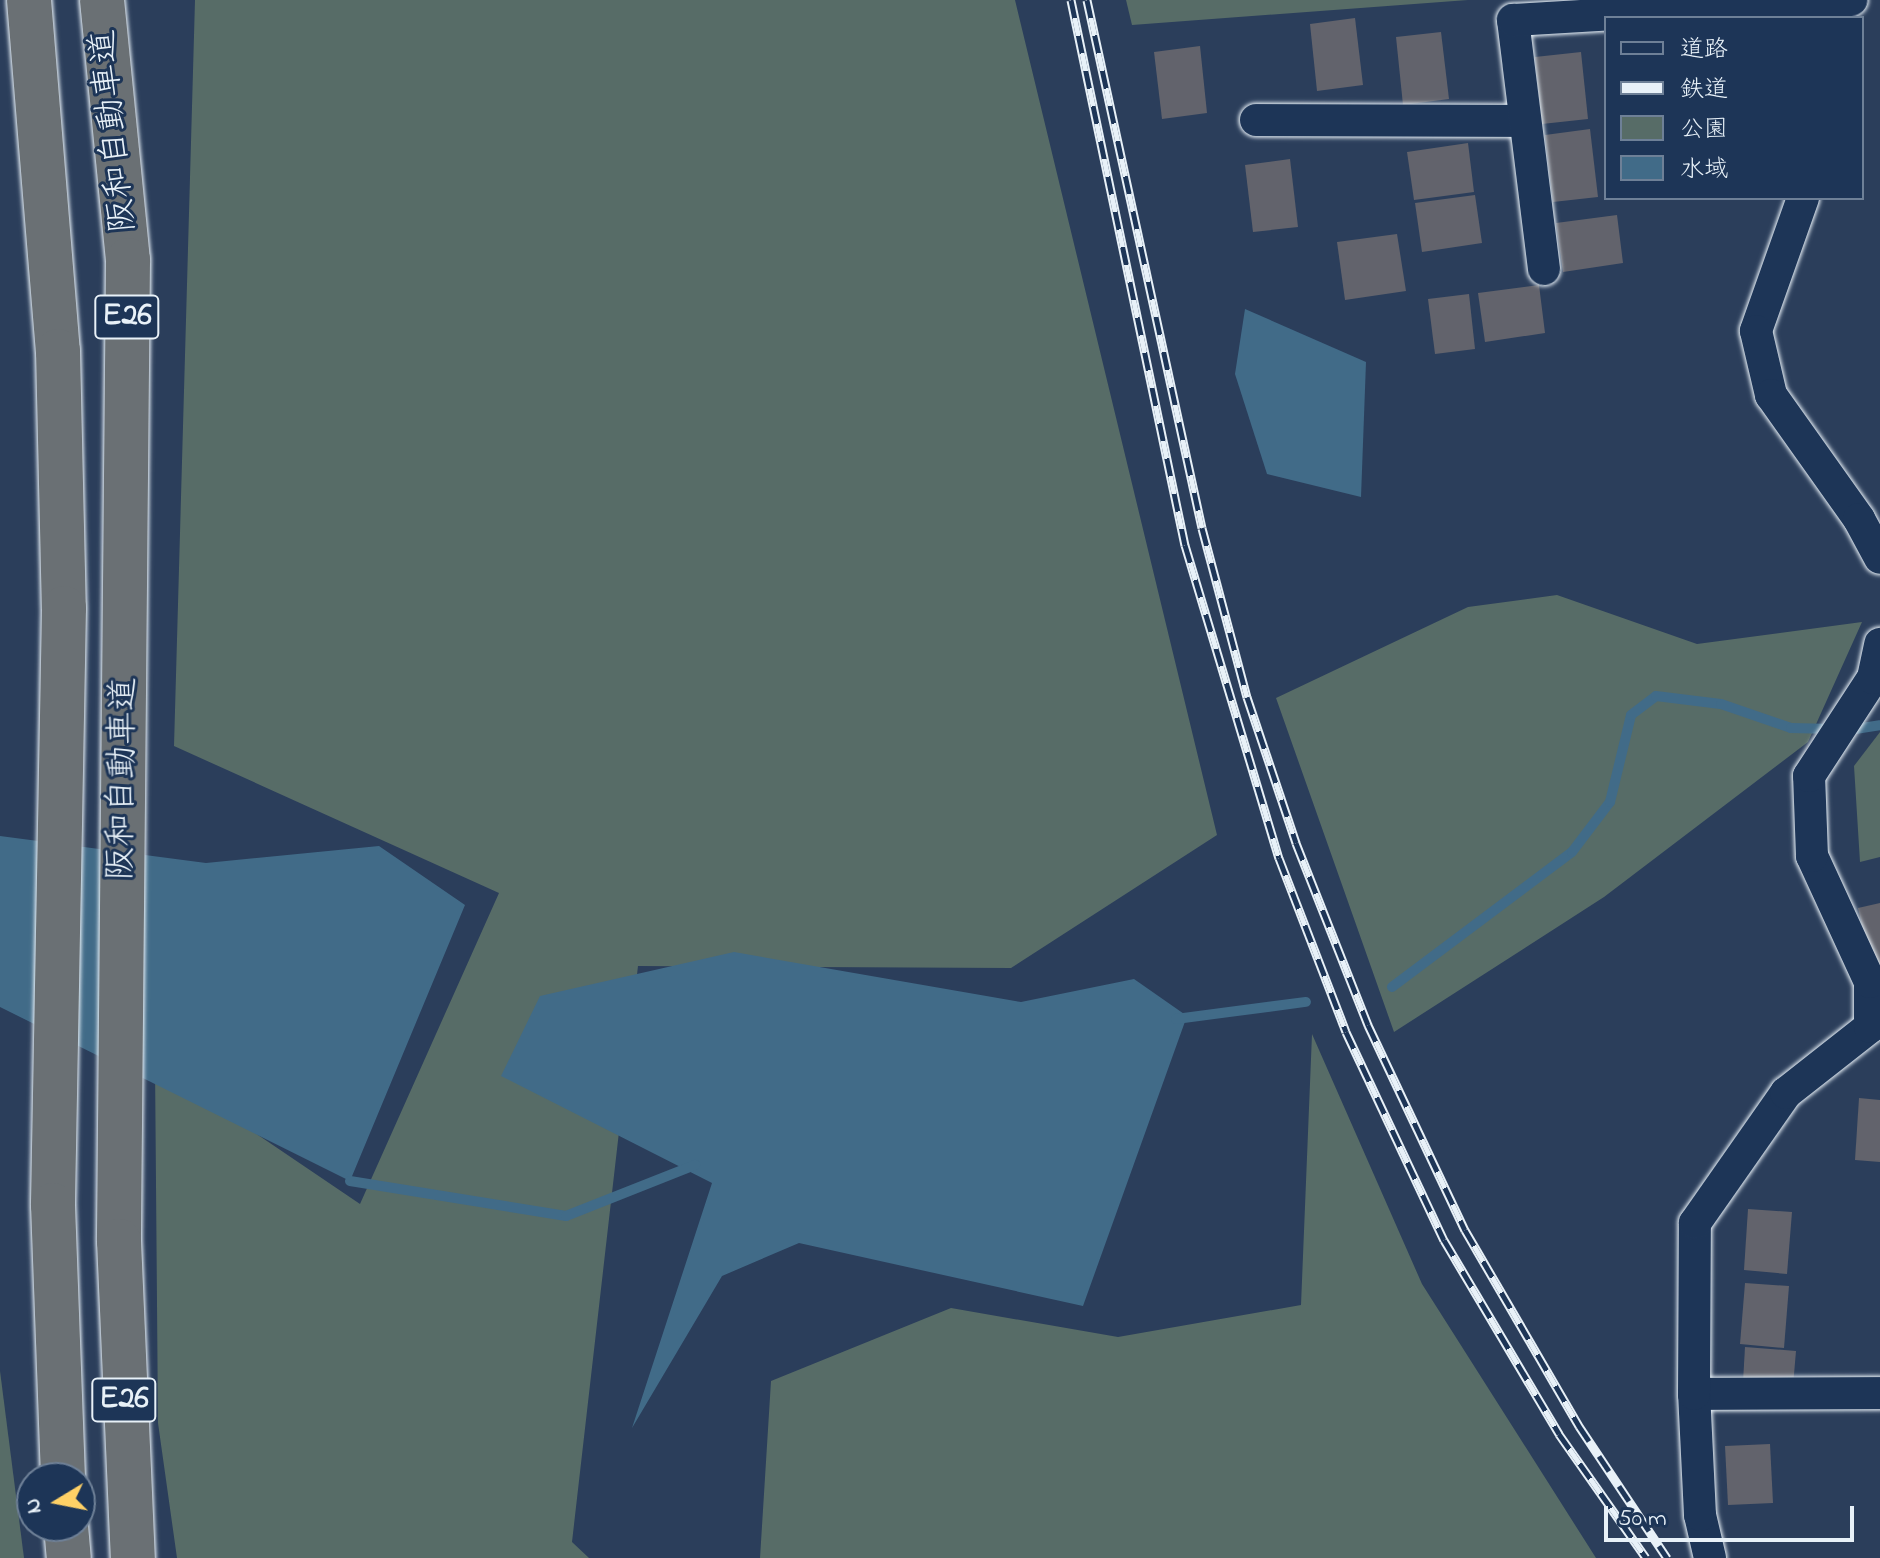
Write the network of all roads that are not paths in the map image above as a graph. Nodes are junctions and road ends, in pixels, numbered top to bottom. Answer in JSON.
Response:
{"nodes":[{"id":1,"x":29,"y":0,"type":"edge"},
{"id":2,"x":102,"y":0,"type":"edge"},
{"id":3,"x":1851,"y":0,"type":"edge"},
{"id":4,"x":1809,"y":7,"type":"edge"},
{"id":5,"x":1604,"y":16,"type":"edge"},
{"id":6,"x":1604,"y":16,"type":"edge"},
{"id":7,"x":1256,"y":120,"type":"dead end"},
{"id":8,"x":1525,"y":121,"type":"junction"},
{"id":9,"x":1802,"y":200,"type":"edge"},
{"id":10,"x":1544,"y":269,"type":"dead end"},
{"id":11,"x":1880,"y":558,"type":"edge"},
{"id":12,"x":1880,"y":644,"type":"edge"},
{"id":13,"x":1880,"y":1393,"type":"edge"},
{"id":14,"x":1694,"y":1394,"type":"junction"},
{"id":15,"x":62,"y":1462,"type":"edge"},
{"id":16,"x":133,"y":1558,"type":"edge"},
{"id":17,"x":1710,"y":1558,"type":"edge"}],
"edges":[{"from":1,"to":15,"type":"highway","name":"阪和自動車道","number":"E26"},
{"from":2,"to":16,"type":"highway","name":"阪和自動車道","number":"E26"},
{"from":3,"to":4,"type":"street"},
{"from":4,"to":5,"type":"street"},
{"from":6,"to":8,"type":"street"},
{"from":7,"to":8,"type":"street"},
{"from":8,"to":10,"type":"street"},
{"from":9,"to":11,"type":"street"},
{"from":12,"to":14,"type":"street"},
{"from":13,"to":14,"type":"street"},
{"from":14,"to":17,"type":"street"}]}
